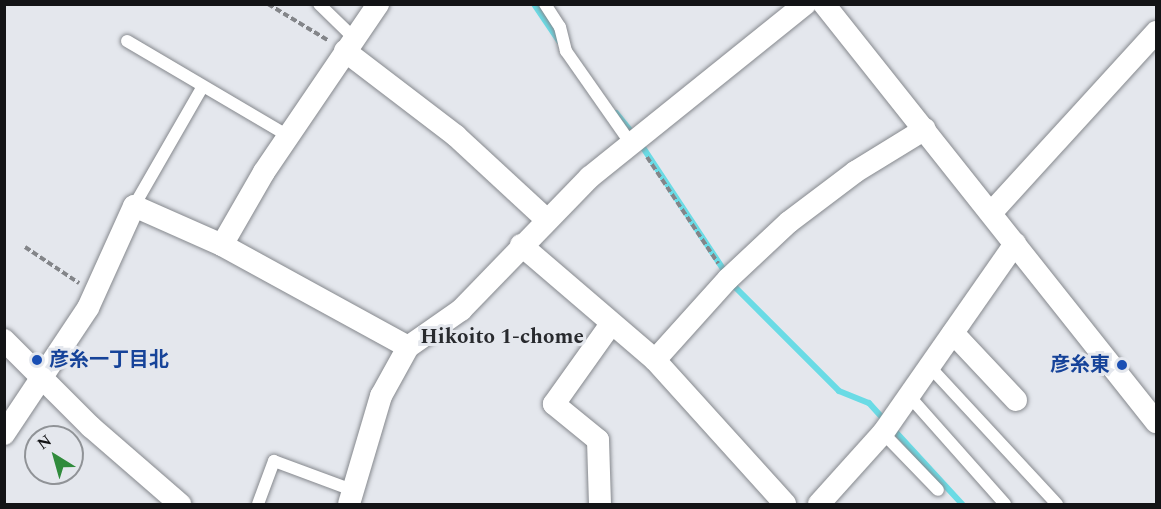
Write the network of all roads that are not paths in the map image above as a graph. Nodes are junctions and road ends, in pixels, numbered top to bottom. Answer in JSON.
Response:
{"nodes":[{"id":1,"x":319,"y":4,"type":"edge"},
{"id":2,"x":378,"y":4,"type":"edge"},
{"id":3,"x":545,"y":4,"type":"edge"},
{"id":4,"x":805,"y":4,"type":"edge"},
{"id":5,"x":824,"y":4,"type":"edge"},
{"id":6,"x":1156,"y":32,"type":"edge"},
{"id":7,"x":127,"y":41,"type":"dead end"},
{"id":8,"x":350,"y":45,"type":"junction"},
{"id":9,"x":203,"y":86,"type":"junction"},
{"id":10,"x":925,"y":129,"type":"junction"},
{"id":11,"x":288,"y":136,"type":"junction"},
{"id":12,"x":633,"y":142,"type":"junction"},
{"id":13,"x":134,"y":206,"type":"junction"},
{"id":14,"x":991,"y":213,"type":"junction"},
{"id":15,"x":547,"y":220,"type":"junction"},
{"id":16,"x":1015,"y":244,"type":"junction"},
{"id":17,"x":222,"y":245,"type":"junction"},
{"id":18,"x":521,"y":246,"type":"junction"},
{"id":19,"x":611,"y":324,"type":"junction"},
{"id":20,"x":953,"y":333,"type":"junction"},
{"id":21,"x":4,"y":340,"type":"edge"},
{"id":22,"x":408,"y":347,"type":"junction"},
{"id":23,"x":654,"y":360,"type":"junction"},
{"id":24,"x":930,"y":366,"type":"junction"},
{"id":25,"x":43,"y":377,"type":"junction"},
{"id":26,"x":909,"y":397,"type":"junction"},
{"id":27,"x":1016,"y":400,"type":"dead end"},
{"id":28,"x":1156,"y":422,"type":"edge"},
{"id":29,"x":4,"y":434,"type":"edge"},
{"id":30,"x":883,"y":434,"type":"junction"},
{"id":31,"x":938,"y":490,"type":"dead end"},
{"id":32,"x":350,"y":497,"type":"edge"},
{"id":33,"x":180,"y":504,"type":"edge"},
{"id":34,"x":258,"y":504,"type":"edge"},
{"id":35,"x":600,"y":504,"type":"edge"},
{"id":36,"x":785,"y":504,"type":"edge"},
{"id":37,"x":819,"y":504,"type":"edge"},
{"id":38,"x":1005,"y":504,"type":"edge"},
{"id":39,"x":1057,"y":504,"type":"edge"}],
"edges":[{"from":1,"to":8,"type":"lane"},
{"from":2,"to":8,"type":"street"},
{"from":3,"to":12,"type":"lane"},
{"from":4,"to":12,"type":"street"},
{"from":5,"to":10,"type":"street"},
{"from":6,"to":14,"type":"street"},
{"from":7,"to":9,"type":"lane"},
{"from":8,"to":11,"type":"street"},
{"from":8,"to":15,"type":"street"},
{"from":9,"to":11,"type":"lane"},
{"from":9,"to":13,"type":"lane"},
{"from":10,"to":14,"type":"street"},
{"from":10,"to":23,"type":"street"},
{"from":11,"to":17,"type":"street"},
{"from":12,"to":15,"type":"street"},
{"from":13,"to":17,"type":"street"},
{"from":13,"to":25,"type":"street"},
{"from":14,"to":16,"type":"street"},
{"from":15,"to":18,"type":"street"},
{"from":16,"to":20,"type":"street"},
{"from":16,"to":28,"type":"street"},
{"from":17,"to":22,"type":"street"},
{"from":18,"to":19,"type":"street"},
{"from":18,"to":22,"type":"street"},
{"from":19,"to":23,"type":"street"},
{"from":19,"to":35,"type":"street"},
{"from":20,"to":24,"type":"street"},
{"from":20,"to":27,"type":"street"},
{"from":21,"to":25,"type":"street"},
{"from":22,"to":32,"type":"street"},
{"from":23,"to":36,"type":"street"},
{"from":24,"to":26,"type":"street"},
{"from":24,"to":39,"type":"lane"},
{"from":25,"to":29,"type":"street"},
{"from":25,"to":33,"type":"street"},
{"from":26,"to":30,"type":"street"},
{"from":26,"to":38,"type":"lane"},
{"from":30,"to":31,"type":"lane"},
{"from":30,"to":37,"type":"street"},
{"from":32,"to":34,"type":"lane"}]}
